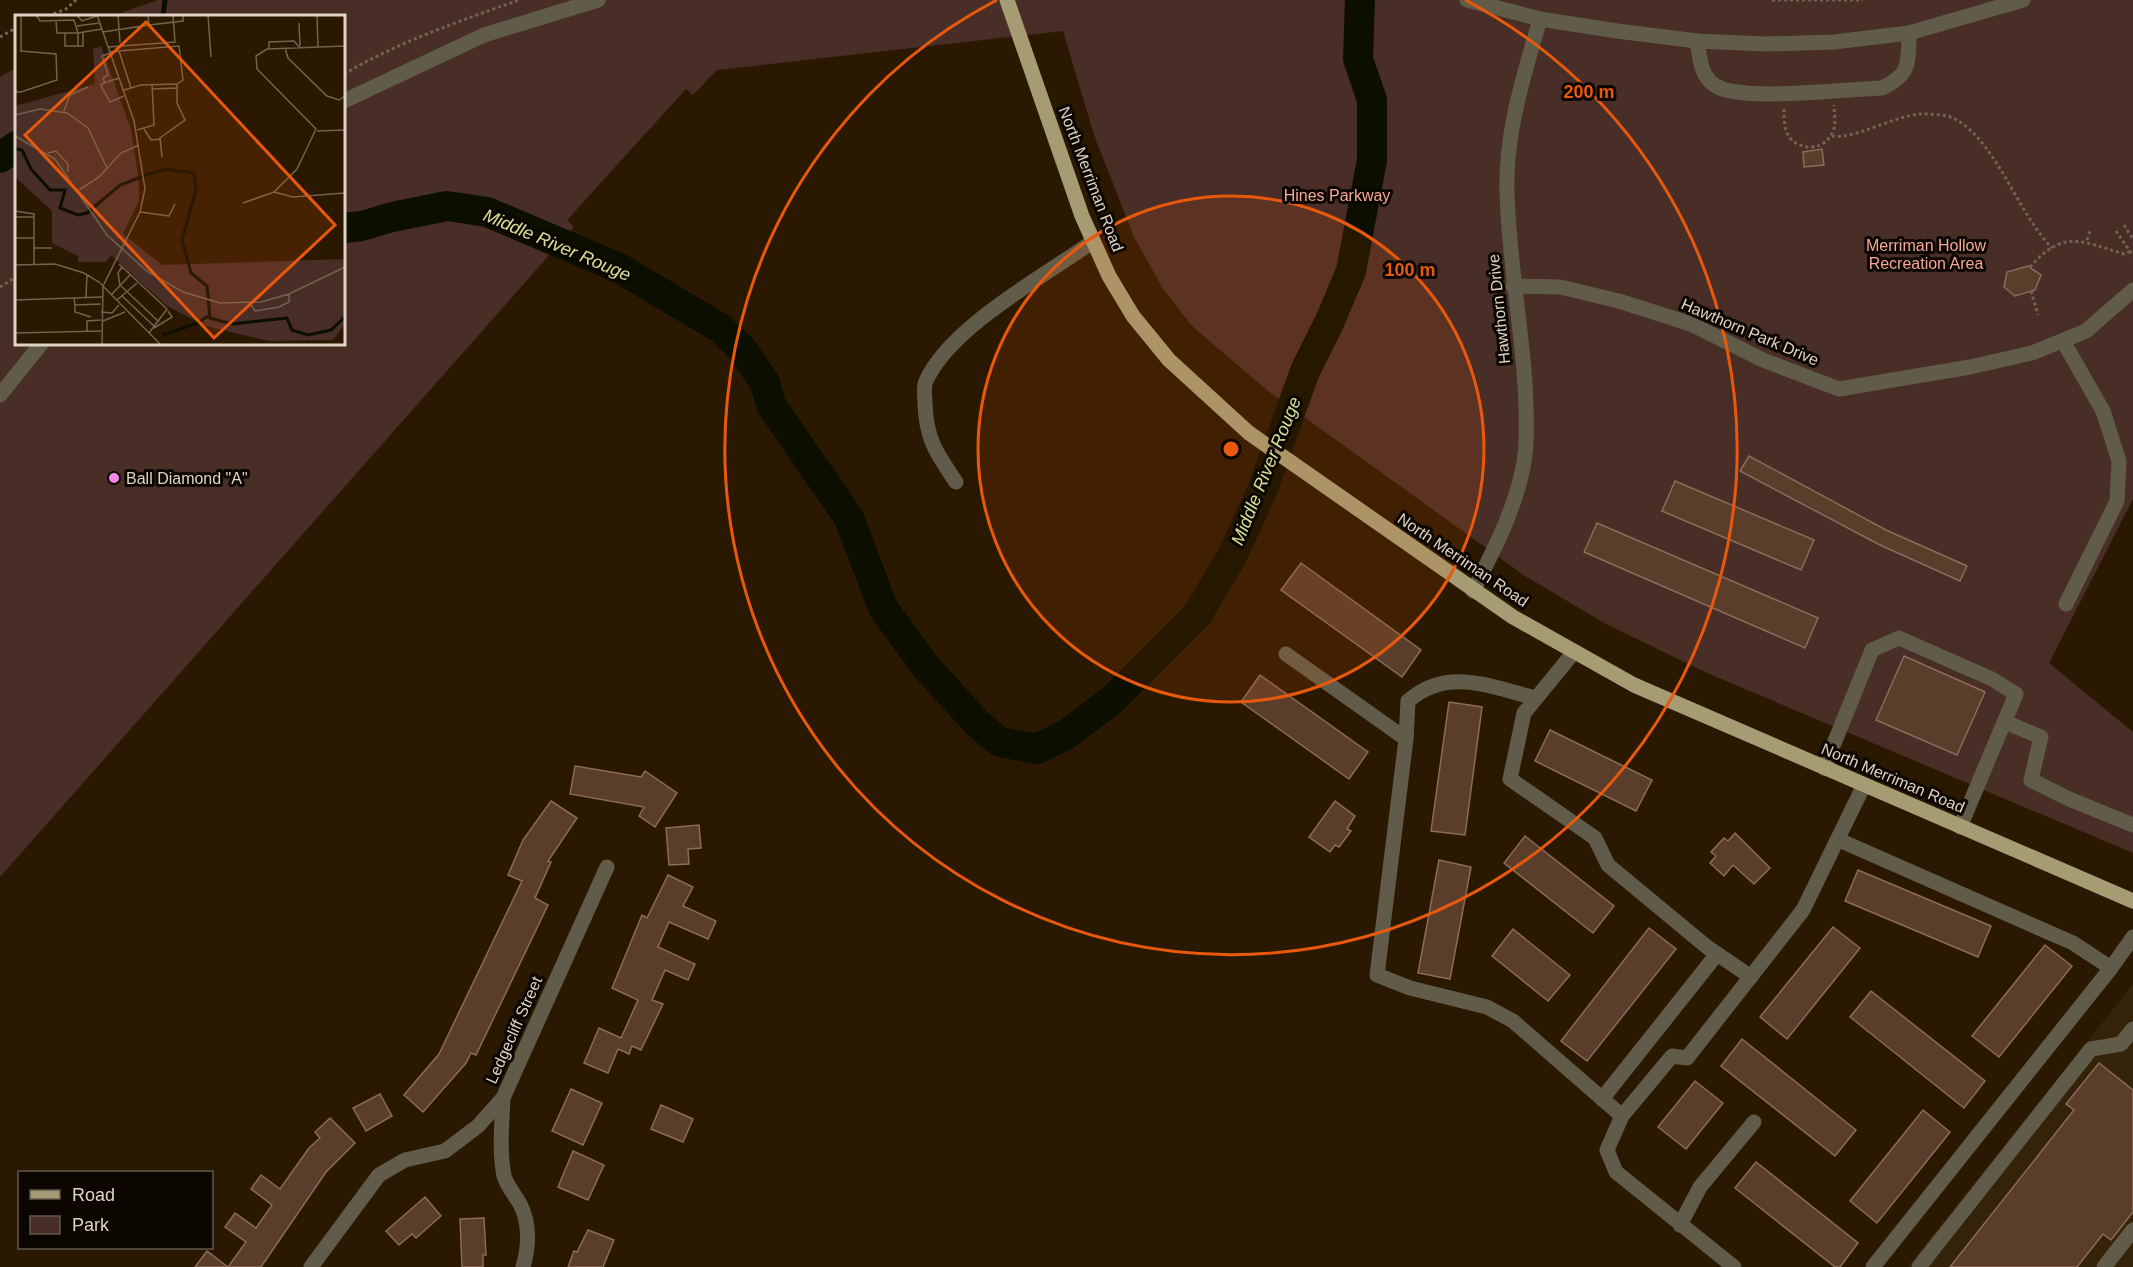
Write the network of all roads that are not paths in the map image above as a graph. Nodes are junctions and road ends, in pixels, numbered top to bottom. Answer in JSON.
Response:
{"nodes":[{"id":1,"x":598,"y":0,"type":"edge"},
{"id":2,"x":1007,"y":0,"type":"edge"},
{"id":3,"x":1467,"y":0,"type":"edge"},
{"id":4,"x":2023,"y":0,"type":"edge"},
{"id":5,"x":1540,"y":19,"type":"junction"},
{"id":6,"x":1909,"y":33,"type":"junction"},
{"id":7,"x":1697,"y":41,"type":"junction"},
{"id":8,"x":345,"y":101,"type":"edge"},
{"id":9,"x":1092,"y":242,"type":"junction"},
{"id":10,"x":1513,"y":286,"type":"junction"},
{"id":11,"x":2133,"y":290,"type":"edge"},
{"id":12,"x":2063,"y":341,"type":"junction"},
{"id":13,"x":40,"y":345,"type":"edge"},
{"id":14,"x":3,"y":385,"type":"edge"},
{"id":15,"x":956,"y":482,"type":"dead end"},
{"id":16,"x":1473,"y":591,"type":"junction"},
{"id":17,"x":2066,"y":604,"type":"dead end"},
{"id":18,"x":1574,"y":652,"type":"junction"},
{"id":19,"x":1286,"y":654,"type":"dead end"},
{"id":20,"x":1536,"y":698,"type":"junction"},
{"id":21,"x":2005,"y":722,"type":"junction"},
{"id":22,"x":1406,"y":739,"type":"junction"},
{"id":23,"x":1824,"y":768,"type":"junction"},
{"id":24,"x":1864,"y":786,"type":"junction"},
{"id":25,"x":2133,"y":825,"type":"edge"},
{"id":26,"x":1960,"y":827,"type":"junction"},
{"id":27,"x":1839,"y":840,"type":"junction"},
{"id":28,"x":607,"y":867,"type":"dead end"},
{"id":29,"x":2133,"y":901,"type":"edge"},
{"id":30,"x":2133,"y":937,"type":"edge"},
{"id":31,"x":1717,"y":954,"type":"junction"},
{"id":32,"x":2110,"y":968,"type":"junction"},
{"id":33,"x":1751,"y":977,"type":"junction"},
{"id":34,"x":2133,"y":1029,"type":"edge"},
{"id":35,"x":503,"y":1098,"type":"junction"},
{"id":36,"x":1602,"y":1099,"type":"junction"},
{"id":37,"x":1622,"y":1116,"type":"junction"},
{"id":38,"x":1754,"y":1122,"type":"dead end"},
{"id":39,"x":1680,"y":1225,"type":"junction"},
{"id":40,"x":2133,"y":1230,"type":"edge"},
{"id":41,"x":311,"y":1267,"type":"edge"},
{"id":42,"x":523,"y":1267,"type":"edge"},
{"id":43,"x":1734,"y":1267,"type":"edge"},
{"id":44,"x":1873,"y":1267,"type":"edge"},
{"id":45,"x":1919,"y":1267,"type":"edge"},
{"id":46,"x":2104,"y":1267,"type":"edge"}],
"edges":[{"from":1,"to":8,"type":"street"},
{"from":2,"to":9,"type":"main road","name":"North Merriman Road"},
{"from":3,"to":5,"type":"street"},
{"from":4,"to":6,"type":"street"},
{"from":5,"to":7,"type":"street"},
{"from":5,"to":10,"type":"street","name":"Hawthorn Drive"},
{"from":6,"to":7,"type":"street"},
{"from":6,"to":7,"type":"street"},
{"from":9,"to":15,"type":"street"},
{"from":9,"to":16,"type":"main road","name":"North Merriman Road"},
{"from":10,"to":12,"type":"street","name":"Hawthorn Park Drive"},
{"from":10,"to":16,"type":"street","name":"Hawthorn Drive"},
{"from":11,"to":12,"type":"street","name":"Hawthorn Park Drive"},
{"from":12,"to":17,"type":"street"},
{"from":13,"to":14,"type":"street"},
{"from":16,"to":18,"type":"main road","name":"North Merriman Road"},
{"from":18,"to":20,"type":"street"},
{"from":18,"to":23,"type":"main road","name":"North Merriman Road"},
{"from":19,"to":22,"type":"street"},
{"from":20,"to":22,"type":"street"},
{"from":20,"to":31,"type":"street"},
{"from":21,"to":23,"type":"street"},
{"from":21,"to":25,"type":"street"},
{"from":21,"to":26,"type":"street"},
{"from":22,"to":36,"type":"street"},
{"from":23,"to":24,"type":"main road","name":"North Merriman Road"},
{"from":24,"to":26,"type":"main road","name":"North Merriman Road"},
{"from":24,"to":27,"type":"street"},
{"from":26,"to":29,"type":"main road","name":"North Merriman Road"},
{"from":27,"to":32,"type":"street"},
{"from":27,"to":33,"type":"street"},
{"from":28,"to":35,"type":"street","name":"Ledgecliff Street"},
{"from":30,"to":32,"type":"street"},
{"from":31,"to":33,"type":"street"},
{"from":31,"to":36,"type":"street"},
{"from":32,"to":44,"type":"street"},
{"from":33,"to":37,"type":"street"},
{"from":34,"to":45,"type":"street"},
{"from":35,"to":41,"type":"street","name":"Ledgecliff Street"},
{"from":35,"to":42,"type":"street"},
{"from":36,"to":37,"type":"street"},
{"from":37,"to":39,"type":"street"},
{"from":38,"to":39,"type":"street"},
{"from":39,"to":43,"type":"street"},
{"from":40,"to":46,"type":"street"}]}
